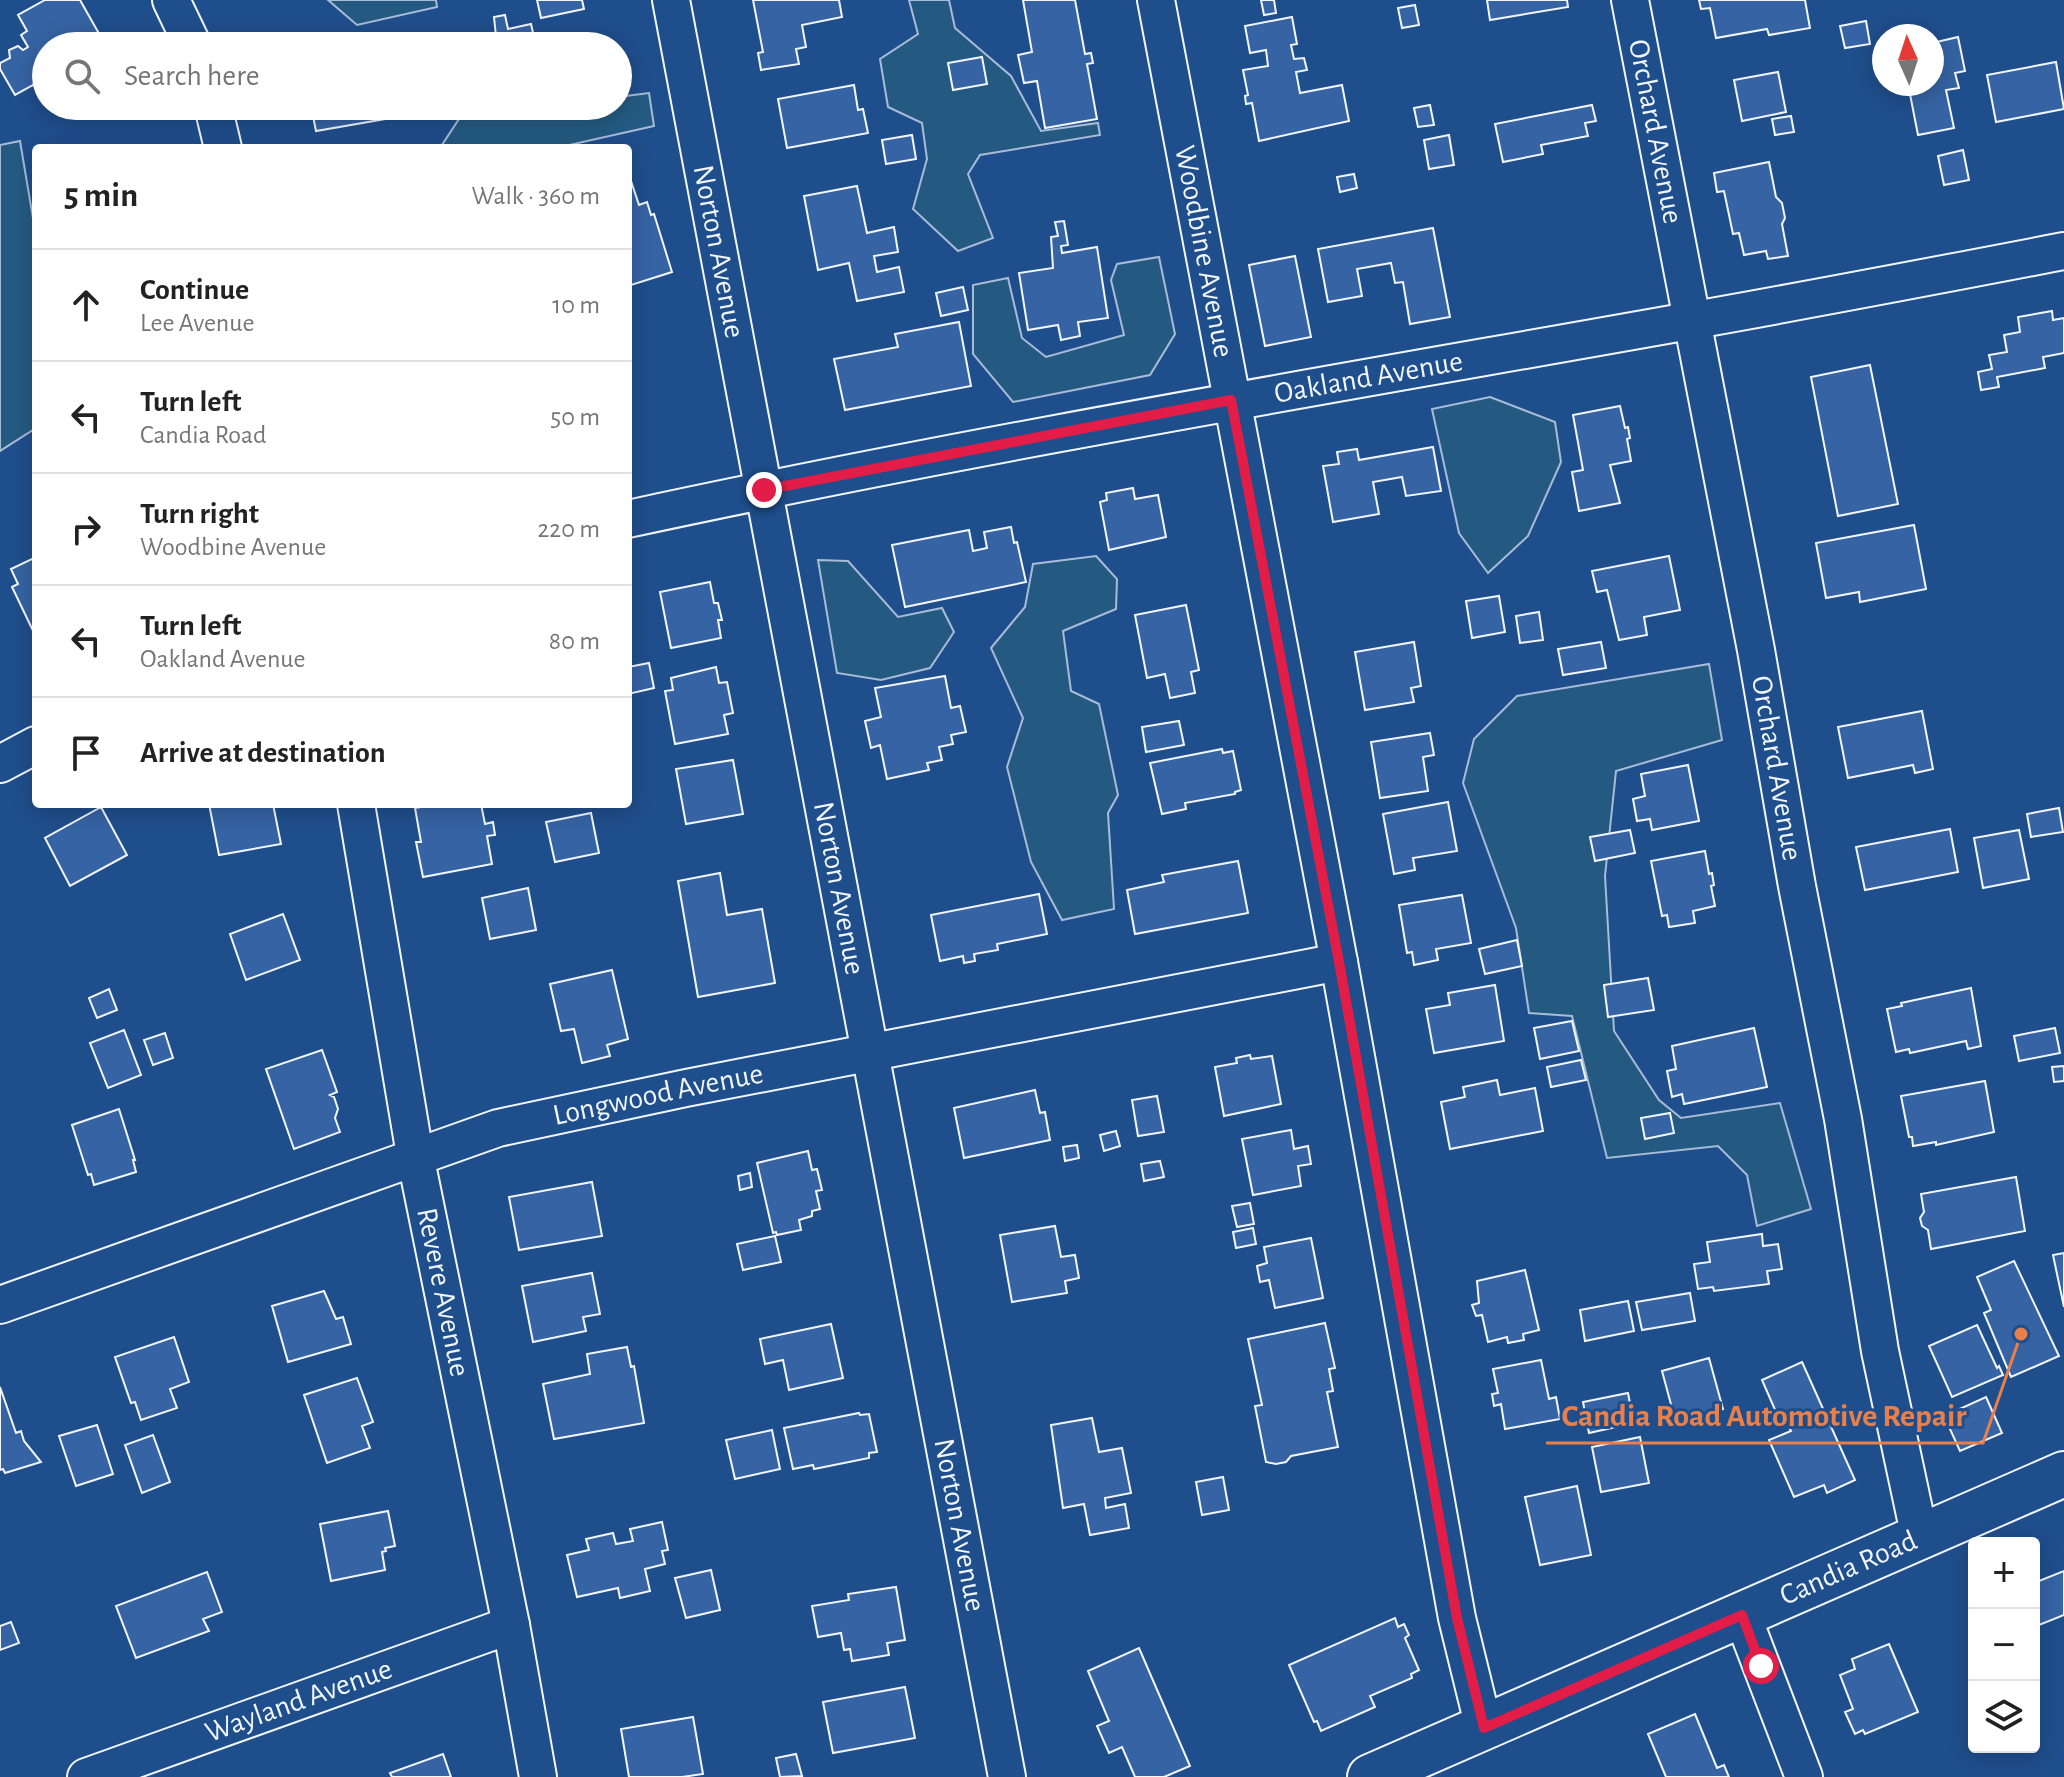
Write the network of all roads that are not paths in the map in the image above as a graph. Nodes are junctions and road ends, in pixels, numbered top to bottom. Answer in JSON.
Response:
{"nodes":[{"id":1,"x":171,"y":0,"type":"edge"},
{"id":2,"x":671,"y":0,"type":"edge"},
{"id":3,"x":1156,"y":0,"type":"edge"},
{"id":4,"x":1630,"y":0,"type":"edge"},
{"id":5,"x":186,"y":32,"type":"edge"},
{"id":6,"x":216,"y":120,"type":"edge"},
{"id":7,"x":222,"y":144,"type":"edge"},
{"id":8,"x":2064,"y":251,"type":"edge"},
{"id":9,"x":1691,"y":321,"type":"junction"},
{"id":10,"x":1231,"y":400,"type":"junction"},
{"id":11,"x":764,"y":490,"type":"junction"},
{"id":12,"x":632,"y":518,"type":"edge"},
{"id":13,"x":32,"y":747,"type":"edge"},
{"id":14,"x":0,"y":764,"type":"edge"},
{"id":15,"x":357,"y":808,"type":"edge"},
{"id":16,"x":1339,"y":962,"type":"junction"},
{"id":17,"x":871,"y":1054,"type":"junction"},
{"id":18,"x":415,"y":1155,"type":"junction"},
{"id":19,"x":0,"y":1305,"type":"edge"},
{"id":20,"x":2064,"y":1474,"type":"edge"},
{"id":21,"x":1920,"y":1538,"type":"junction"},
{"id":22,"x":1742,"y":1615,"type":"junction"},
{"id":23,"x":511,"y":1625,"type":"junction"},
{"id":24,"x":1484,"y":1728,"type":"junction"},
{"id":25,"x":86,"y":1777,"type":"edge"},
{"id":26,"x":538,"y":1777,"type":"edge"},
{"id":27,"x":1007,"y":1777,"type":"edge"},
{"id":28,"x":1370,"y":1777,"type":"edge"},
{"id":29,"x":1804,"y":1777,"type":"edge"}],
"edges":[{"from":1,"to":5,"type":"street"},
{"from":2,"to":11,"type":"street","name":"Norton Avenue"},
{"from":3,"to":10,"type":"street","name":"Woodbine Avenue"},
{"from":4,"to":9,"type":"street","name":"Orchard Avenue"},
{"from":6,"to":7,"type":"street"},
{"from":8,"to":9,"type":"street","name":"Oakland Avenue"},
{"from":9,"to":10,"type":"street","name":"Oakland Avenue"},
{"from":9,"to":21,"type":"street","name":"Orchard Avenue"},
{"from":10,"to":11,"type":"street","name":"Oakland Avenue"},
{"from":10,"to":16,"type":"street","name":"Woodbine Avenue"},
{"from":11,"to":12,"type":"street","name":"Oakland Avenue"},
{"from":11,"to":17,"type":"street","name":"Norton Avenue"},
{"from":13,"to":14,"type":"street"},
{"from":15,"to":18,"type":"street","name":"Revere Avenue"},
{"from":16,"to":17,"type":"street","name":"Longwood Avenue"},
{"from":16,"to":24,"type":"street","name":"Woodbine Avenue"},
{"from":17,"to":18,"type":"street","name":"Longwood Avenue"},
{"from":17,"to":27,"type":"street","name":"Norton Avenue"},
{"from":18,"to":19,"type":"street","name":"Longwood Avenue"},
{"from":18,"to":23,"type":"street","name":"Revere Avenue"},
{"from":20,"to":21,"type":"main road","name":"Candia Road"},
{"from":21,"to":22,"type":"main road","name":"Candia Road"},
{"from":22,"to":24,"type":"main road","name":"Candia Road"},
{"from":22,"to":29,"type":"street"},
{"from":23,"to":25,"type":"street","name":"Wayland Avenue"},
{"from":23,"to":26,"type":"street","name":"Revere Avenue"},
{"from":24,"to":28,"type":"main road","name":"Candia Road"}]}
